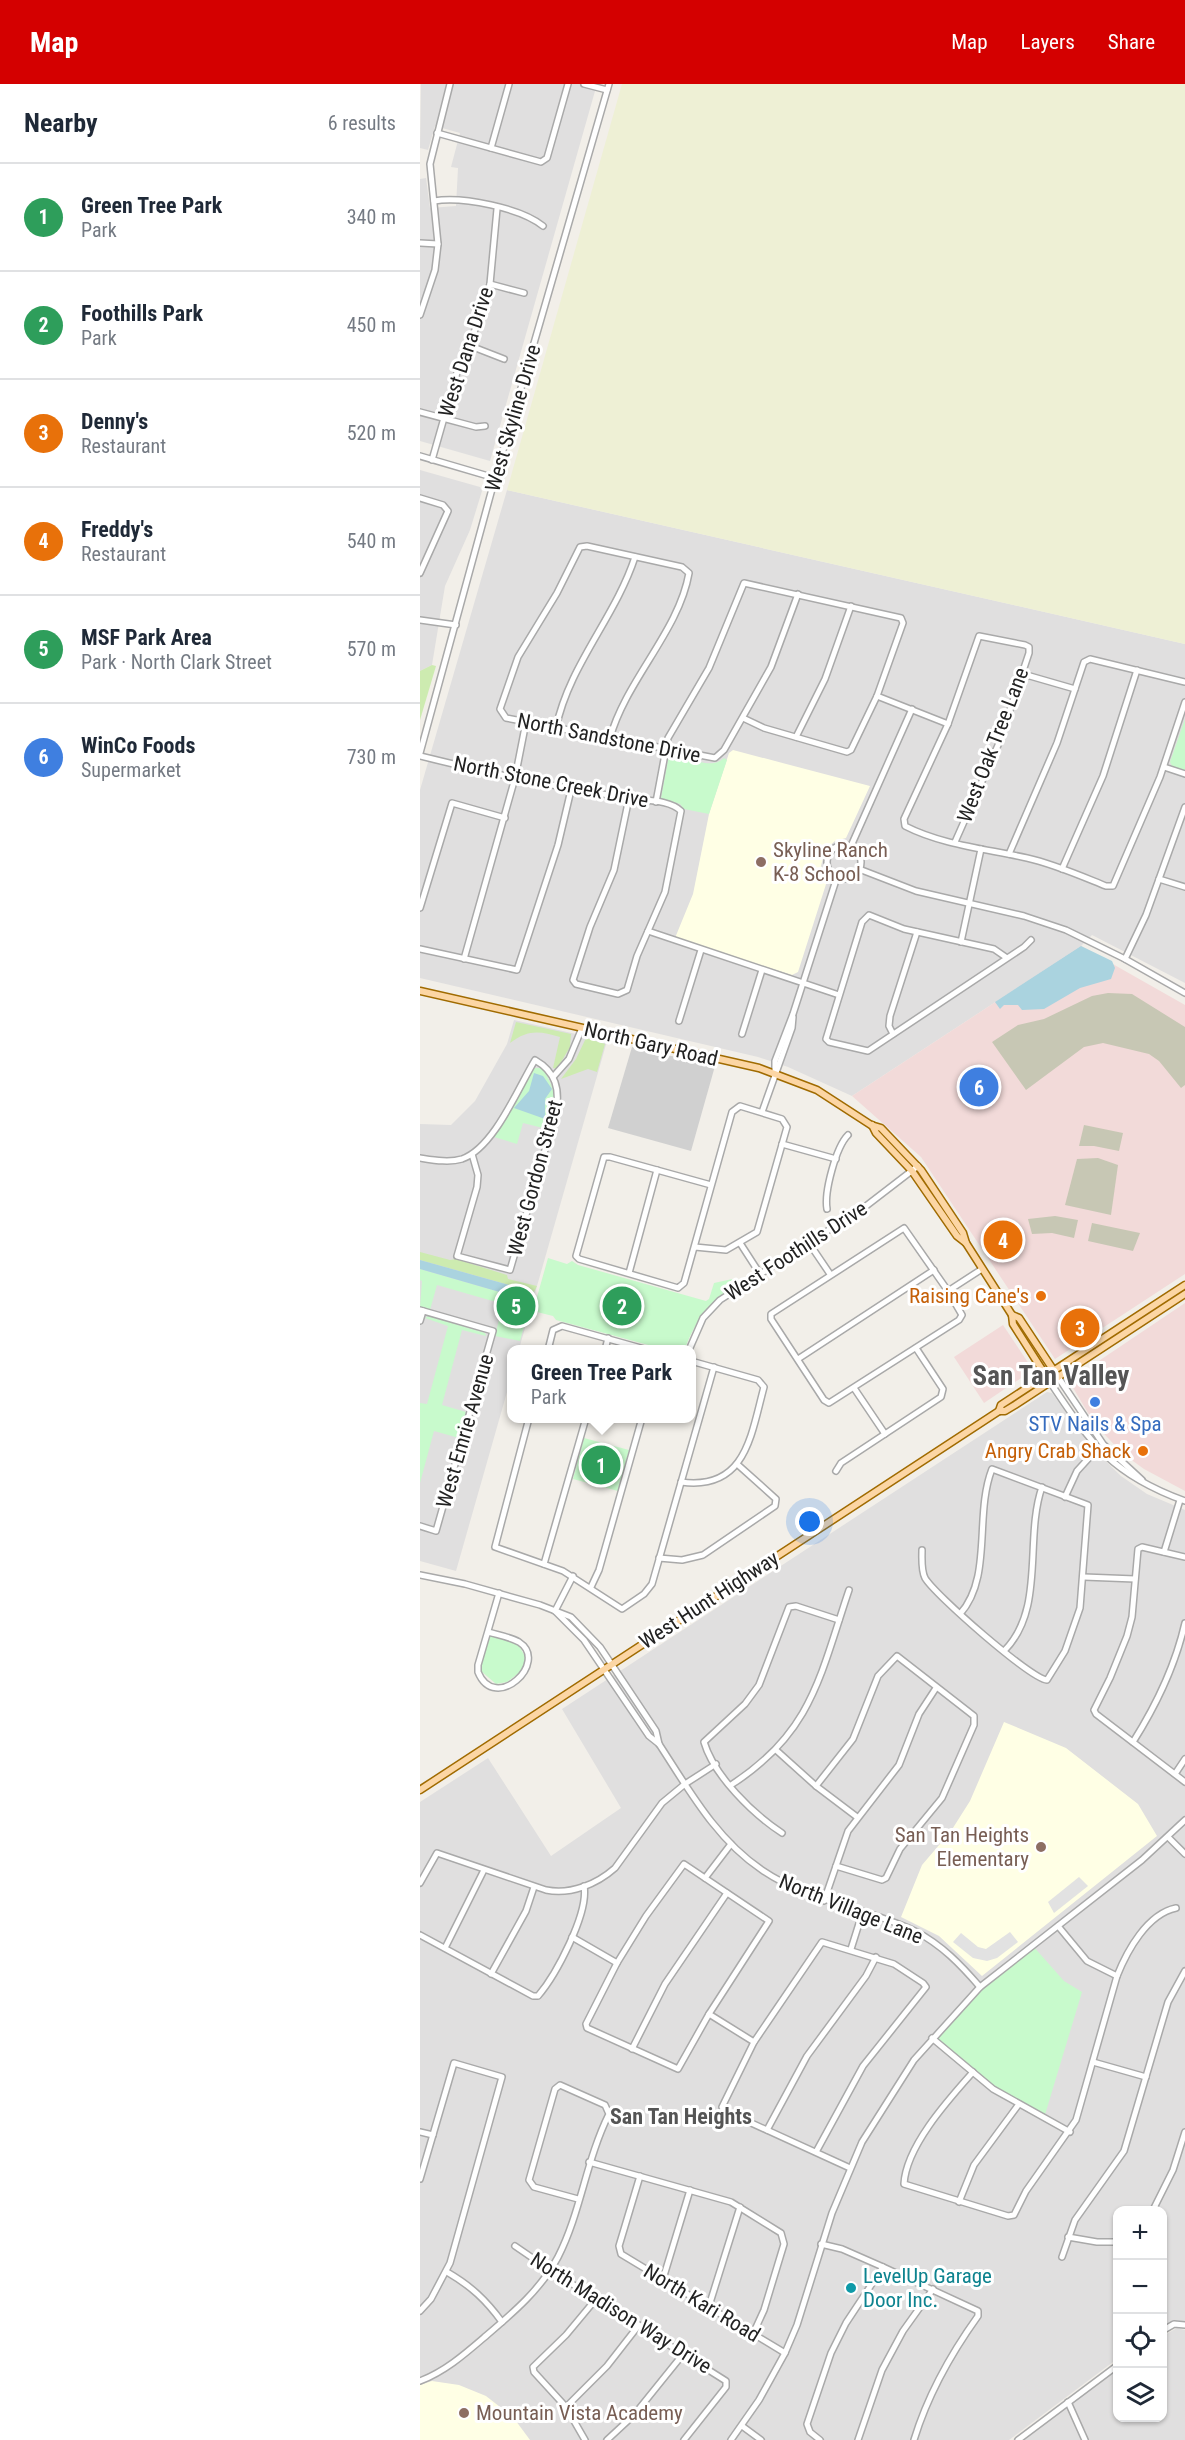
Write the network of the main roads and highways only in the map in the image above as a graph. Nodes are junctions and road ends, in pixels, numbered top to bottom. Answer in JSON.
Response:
{"nodes":[{"id":1,"x":420,"y":991,"type":"edge"},
{"id":2,"x":1185,"y":1285,"type":"edge"},
{"id":3,"x":1185,"y":1294,"type":"edge"},
{"id":4,"x":1012,"y":1315,"type":"junction"},
{"id":5,"x":1016,"y":1329,"type":"junction"},
{"id":6,"x":1030,"y":1334,"type":"junction"},
{"id":7,"x":1056,"y":1374,"type":"junction"},
{"id":8,"x":1048,"y":1379,"type":"junction"},
{"id":9,"x":420,"y":1790,"type":"edge"}],
"edges":[{"from":1,"to":4,"type":"main road","name":"North Gary Road"},
{"from":2,"to":7,"type":"main road","name":"West Hunt Highway"},
{"from":3,"to":7,"type":"main road","name":"West Hunt Highway"},
{"from":4,"to":5,"type":"main road","name":"North Gary Road"},
{"from":4,"to":6,"type":"main road","name":"North Gary Road"},
{"from":5,"to":6,"type":"main road"},
{"from":5,"to":8,"type":"main road","name":"North Gary Road"},
{"from":6,"to":7,"type":"main road","name":"North Gary Road"},
{"from":7,"to":8,"type":"main road","name":"West Hunt Highway"},
{"from":8,"to":9,"type":"main road","name":"West Hunt Highway"}]}
